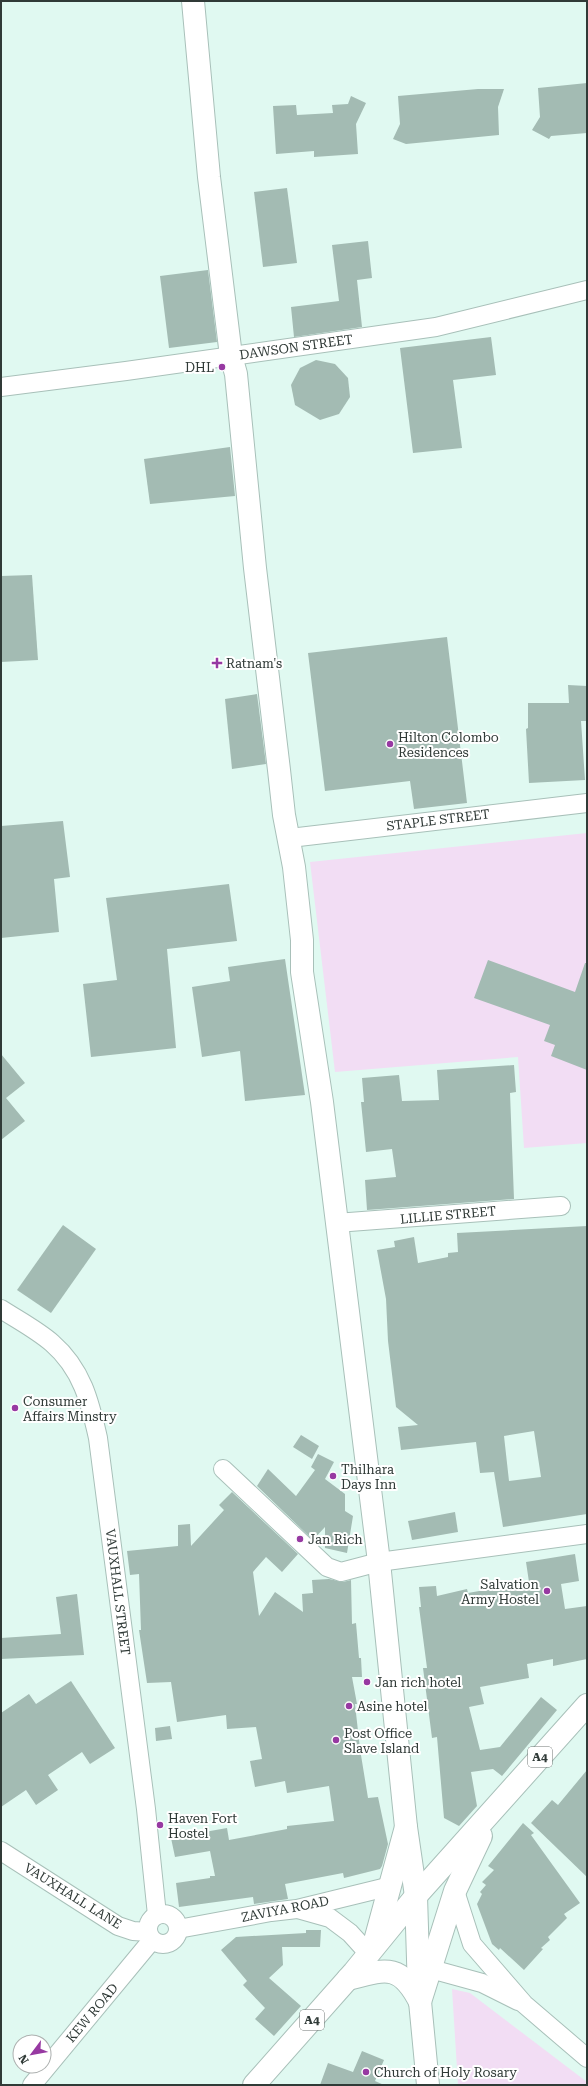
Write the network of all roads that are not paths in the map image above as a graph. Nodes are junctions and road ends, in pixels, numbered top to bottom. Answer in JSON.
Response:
{"nodes":[{"id":1,"x":193,"y":1,"type":"edge"},
{"id":2,"x":587,"y":280,"type":"edge"},
{"id":3,"x":587,"y":290,"type":"edge"},
{"id":4,"x":560,"y":296,"type":"junction"},
{"id":5,"x":231,"y":356,"type":"junction"},
{"id":6,"x":1,"y":386,"type":"edge"},
{"id":7,"x":587,"y":804,"type":"edge"},
{"id":8,"x":290,"y":838,"type":"junction"},
{"id":9,"x":561,"y":1206,"type":"dead end"},
{"id":10,"x":336,"y":1223,"type":"junction"},
{"id":11,"x":1,"y":1309,"type":"edge"},
{"id":12,"x":223,"y":1469,"type":"dead end"},
{"id":13,"x":587,"y":1534,"type":"edge"},
{"id":14,"x":380,"y":1562,"type":"junction"},
{"id":15,"x":587,"y":1705,"type":"edge"},
{"id":16,"x":495,"y":1810,"type":"junction"},
{"id":17,"x":406,"y":1827,"type":"junction"},
{"id":18,"x":1,"y":1851,"type":"edge"},
{"id":19,"x":391,"y":1886,"type":"junction"},
{"id":20,"x":455,"y":1891,"type":"junction"},
{"id":21,"x":416,"y":1896,"type":"junction"},
{"id":22,"x":297,"y":1909,"type":"junction"},
{"id":23,"x":157,"y":1915,"type":"junction"},
{"id":24,"x":178,"y":1930,"type":"junction"},
{"id":25,"x":150,"y":1936,"type":"junction"},
{"id":26,"x":371,"y":1951,"type":"junction"},
{"id":27,"x":431,"y":1969,"type":"junction"},
{"id":28,"x":348,"y":1979,"type":"junction"},
{"id":29,"x":420,"y":2002,"type":"junction"},
{"id":30,"x":524,"y":2004,"type":"junction"},
{"id":31,"x":587,"y":2058,"type":"edge"},
{"id":32,"x":32,"y":2085,"type":"edge"},
{"id":33,"x":254,"y":2085,"type":"edge"},
{"id":34,"x":428,"y":2085,"type":"edge"}],
"edges":[{"from":1,"to":5,"type":"main road"},
{"from":2,"to":4,"type":"street"},
{"from":3,"to":4,"type":"street","name":"DAWSON STREET"},
{"from":4,"to":5,"type":"street","name":"DAWSON STREET"},
{"from":5,"to":6,"type":"street","name":"DAWSON STREET"},
{"from":5,"to":8,"type":"main road"},
{"from":7,"to":8,"type":"street","name":"STAPLE STREET"},
{"from":8,"to":10,"type":"main road"},
{"from":9,"to":10,"type":"street","name":"LILLIE STREET"},
{"from":10,"to":14,"type":"main road"},
{"from":11,"to":23,"type":"street","name":"VAUXHALL STREET"},
{"from":12,"to":14,"type":"street"},
{"from":13,"to":14,"type":"street"},
{"from":14,"to":17,"type":"main road"},
{"from":15,"to":16,"type":"main road","number":"A4"},
{"from":16,"to":20,"type":"main road"},
{"from":16,"to":21,"type":"main road","number":"A4"},
{"from":17,"to":19,"type":"main road"},
{"from":17,"to":21,"type":"main road"},
{"from":18,"to":25,"type":"street","name":"VAUXHALL LANE"},
{"from":19,"to":22,"type":"street","name":"ZAVIYA ROAD"},
{"from":19,"to":26,"type":"main road"},
{"from":20,"to":27,"type":"main road"},
{"from":20,"to":30,"type":"street"},
{"from":21,"to":26,"type":"main road","number":"A4"},
{"from":21,"to":29,"type":"main road"},
{"from":22,"to":24,"type":"street","name":"ZAVIYA ROAD"},
{"from":22,"to":26,"type":"street"},
{"from":23,"to":24,"type":"street"},
{"from":23,"to":25,"type":"street"},
{"from":24,"to":25,"type":"street"},
{"from":25,"to":32,"type":"street","name":"KEW ROAD"},
{"from":26,"to":28,"type":"main road","number":"A4"},
{"from":27,"to":29,"type":"main road"},
{"from":27,"to":30,"type":"street"},
{"from":28,"to":29,"type":"main road"},
{"from":28,"to":33,"type":"main road","number":"A4"},
{"from":29,"to":34,"type":"main road"},
{"from":30,"to":31,"type":"street"}]}
